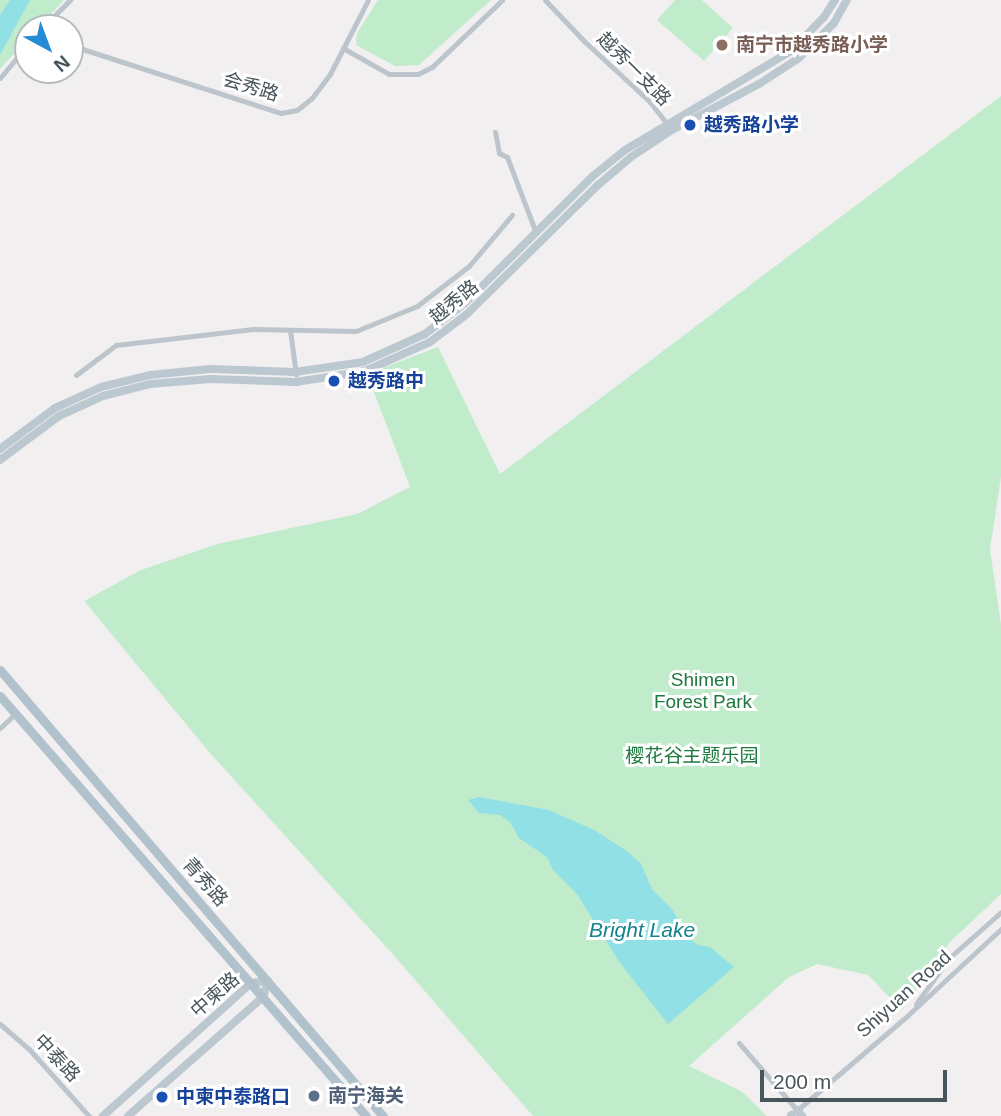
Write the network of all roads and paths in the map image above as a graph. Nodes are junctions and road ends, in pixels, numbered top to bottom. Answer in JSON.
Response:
{"nodes":[{"id":1,"x":70,"y":0,"type":"edge"},
{"id":2,"x":368,"y":0,"type":"edge"},
{"id":3,"x":502,"y":0,"type":"edge"},
{"id":4,"x":545,"y":0,"type":"edge"},
{"id":5,"x":835,"y":0,"type":"edge"},
{"id":6,"x":847,"y":0,"type":"edge"},
{"id":7,"x":56,"y":14,"type":"edge"},
{"id":8,"x":343,"y":48,"type":"junction"},
{"id":9,"x":84,"y":50,"type":"edge"},
{"id":10,"x":14,"y":61,"type":"edge"},
{"id":11,"x":0,"y":78,"type":"edge"},
{"id":12,"x":669,"y":127,"type":"junction"},
{"id":13,"x":495,"y":132,"type":"dead end"},
{"id":14,"x":512,"y":215,"type":"dead end"},
{"id":15,"x":537,"y":233,"type":"junction"},
{"id":16,"x":290,"y":330,"type":"junction"},
{"id":17,"x":76,"y":375,"type":"dead end"},
{"id":18,"x":296,"y":377,"type":"junction"},
{"id":19,"x":0,"y":449,"type":"edge"},
{"id":20,"x":0,"y":460,"type":"edge"},
{"id":21,"x":0,"y":670,"type":"edge"},
{"id":22,"x":0,"y":696,"type":"edge"},
{"id":23,"x":15,"y":714,"type":"junction"},
{"id":24,"x":0,"y":728,"type":"edge"},
{"id":25,"x":1001,"y":912,"type":"edge"},
{"id":26,"x":1001,"y":929,"type":"edge"},
{"id":27,"x":268,"y":981,"type":"junction"},
{"id":28,"x":251,"y":983,"type":"junction"},
{"id":29,"x":263,"y":997,"type":"junction"},
{"id":30,"x":908,"y":1015,"type":"junction"},
{"id":31,"x":0,"y":1024,"type":"edge"},
{"id":32,"x":739,"y":1042,"type":"dead end"},
{"id":33,"x":794,"y":1115,"type":"edge"},
{"id":34,"x":89,"y":1116,"type":"edge"},
{"id":35,"x":103,"y":1116,"type":"edge"},
{"id":36,"x":128,"y":1116,"type":"edge"},
{"id":37,"x":366,"y":1116,"type":"edge"},
{"id":38,"x":383,"y":1116,"type":"edge"}],
"edges":[{"from":1,"to":7,"type":"street"},
{"from":2,"to":8,"type":"street","name":"会秀路"},
{"from":3,"to":8,"type":"street"},
{"from":4,"to":12,"type":"street","name":"越秀一支路"},
{"from":5,"to":12,"type":"main road","name":"越秀路"},
{"from":6,"to":12,"type":"main road","name":"越秀路"},
{"from":8,"to":9,"type":"street","name":"会秀路"},
{"from":10,"to":11,"type":"street"},
{"from":12,"to":15,"type":"main road","name":"越秀路"},
{"from":12,"to":18,"type":"main road","name":"越秀路"},
{"from":13,"to":15,"type":"street"},
{"from":14,"to":16,"type":"street"},
{"from":15,"to":18,"type":"main road","name":"越秀路"},
{"from":16,"to":17,"type":"street"},
{"from":16,"to":18,"type":"street"},
{"from":18,"to":19,"type":"main road","name":"越秀路"},
{"from":18,"to":20,"type":"main road","name":"越秀路"},
{"from":21,"to":27,"type":"main road","name":"青秀路"},
{"from":22,"to":23,"type":"main road","name":"青秀路"},
{"from":23,"to":24,"type":"street"},
{"from":23,"to":28,"type":"main road","name":"青秀路"},
{"from":25,"to":30,"type":"street"},
{"from":26,"to":30,"type":"street","name":"Shiyuan Road"},
{"from":27,"to":28,"type":"main road","name":"中柬路"},
{"from":27,"to":29,"type":"main road","name":"中柬路"},
{"from":27,"to":38,"type":"main road","name":"青秀路"},
{"from":28,"to":29,"type":"main road","name":"青秀路"},
{"from":28,"to":35,"type":"main road","name":"中柬路"},
{"from":29,"to":36,"type":"main road","name":"中柬路"},
{"from":29,"to":37,"type":"main road","name":"青秀路"},
{"from":30,"to":33,"type":"street","name":"Shiyuan Road"},
{"from":31,"to":34,"type":"street","name":"中泰路"},
{"from":32,"to":33,"type":"street"}]}
